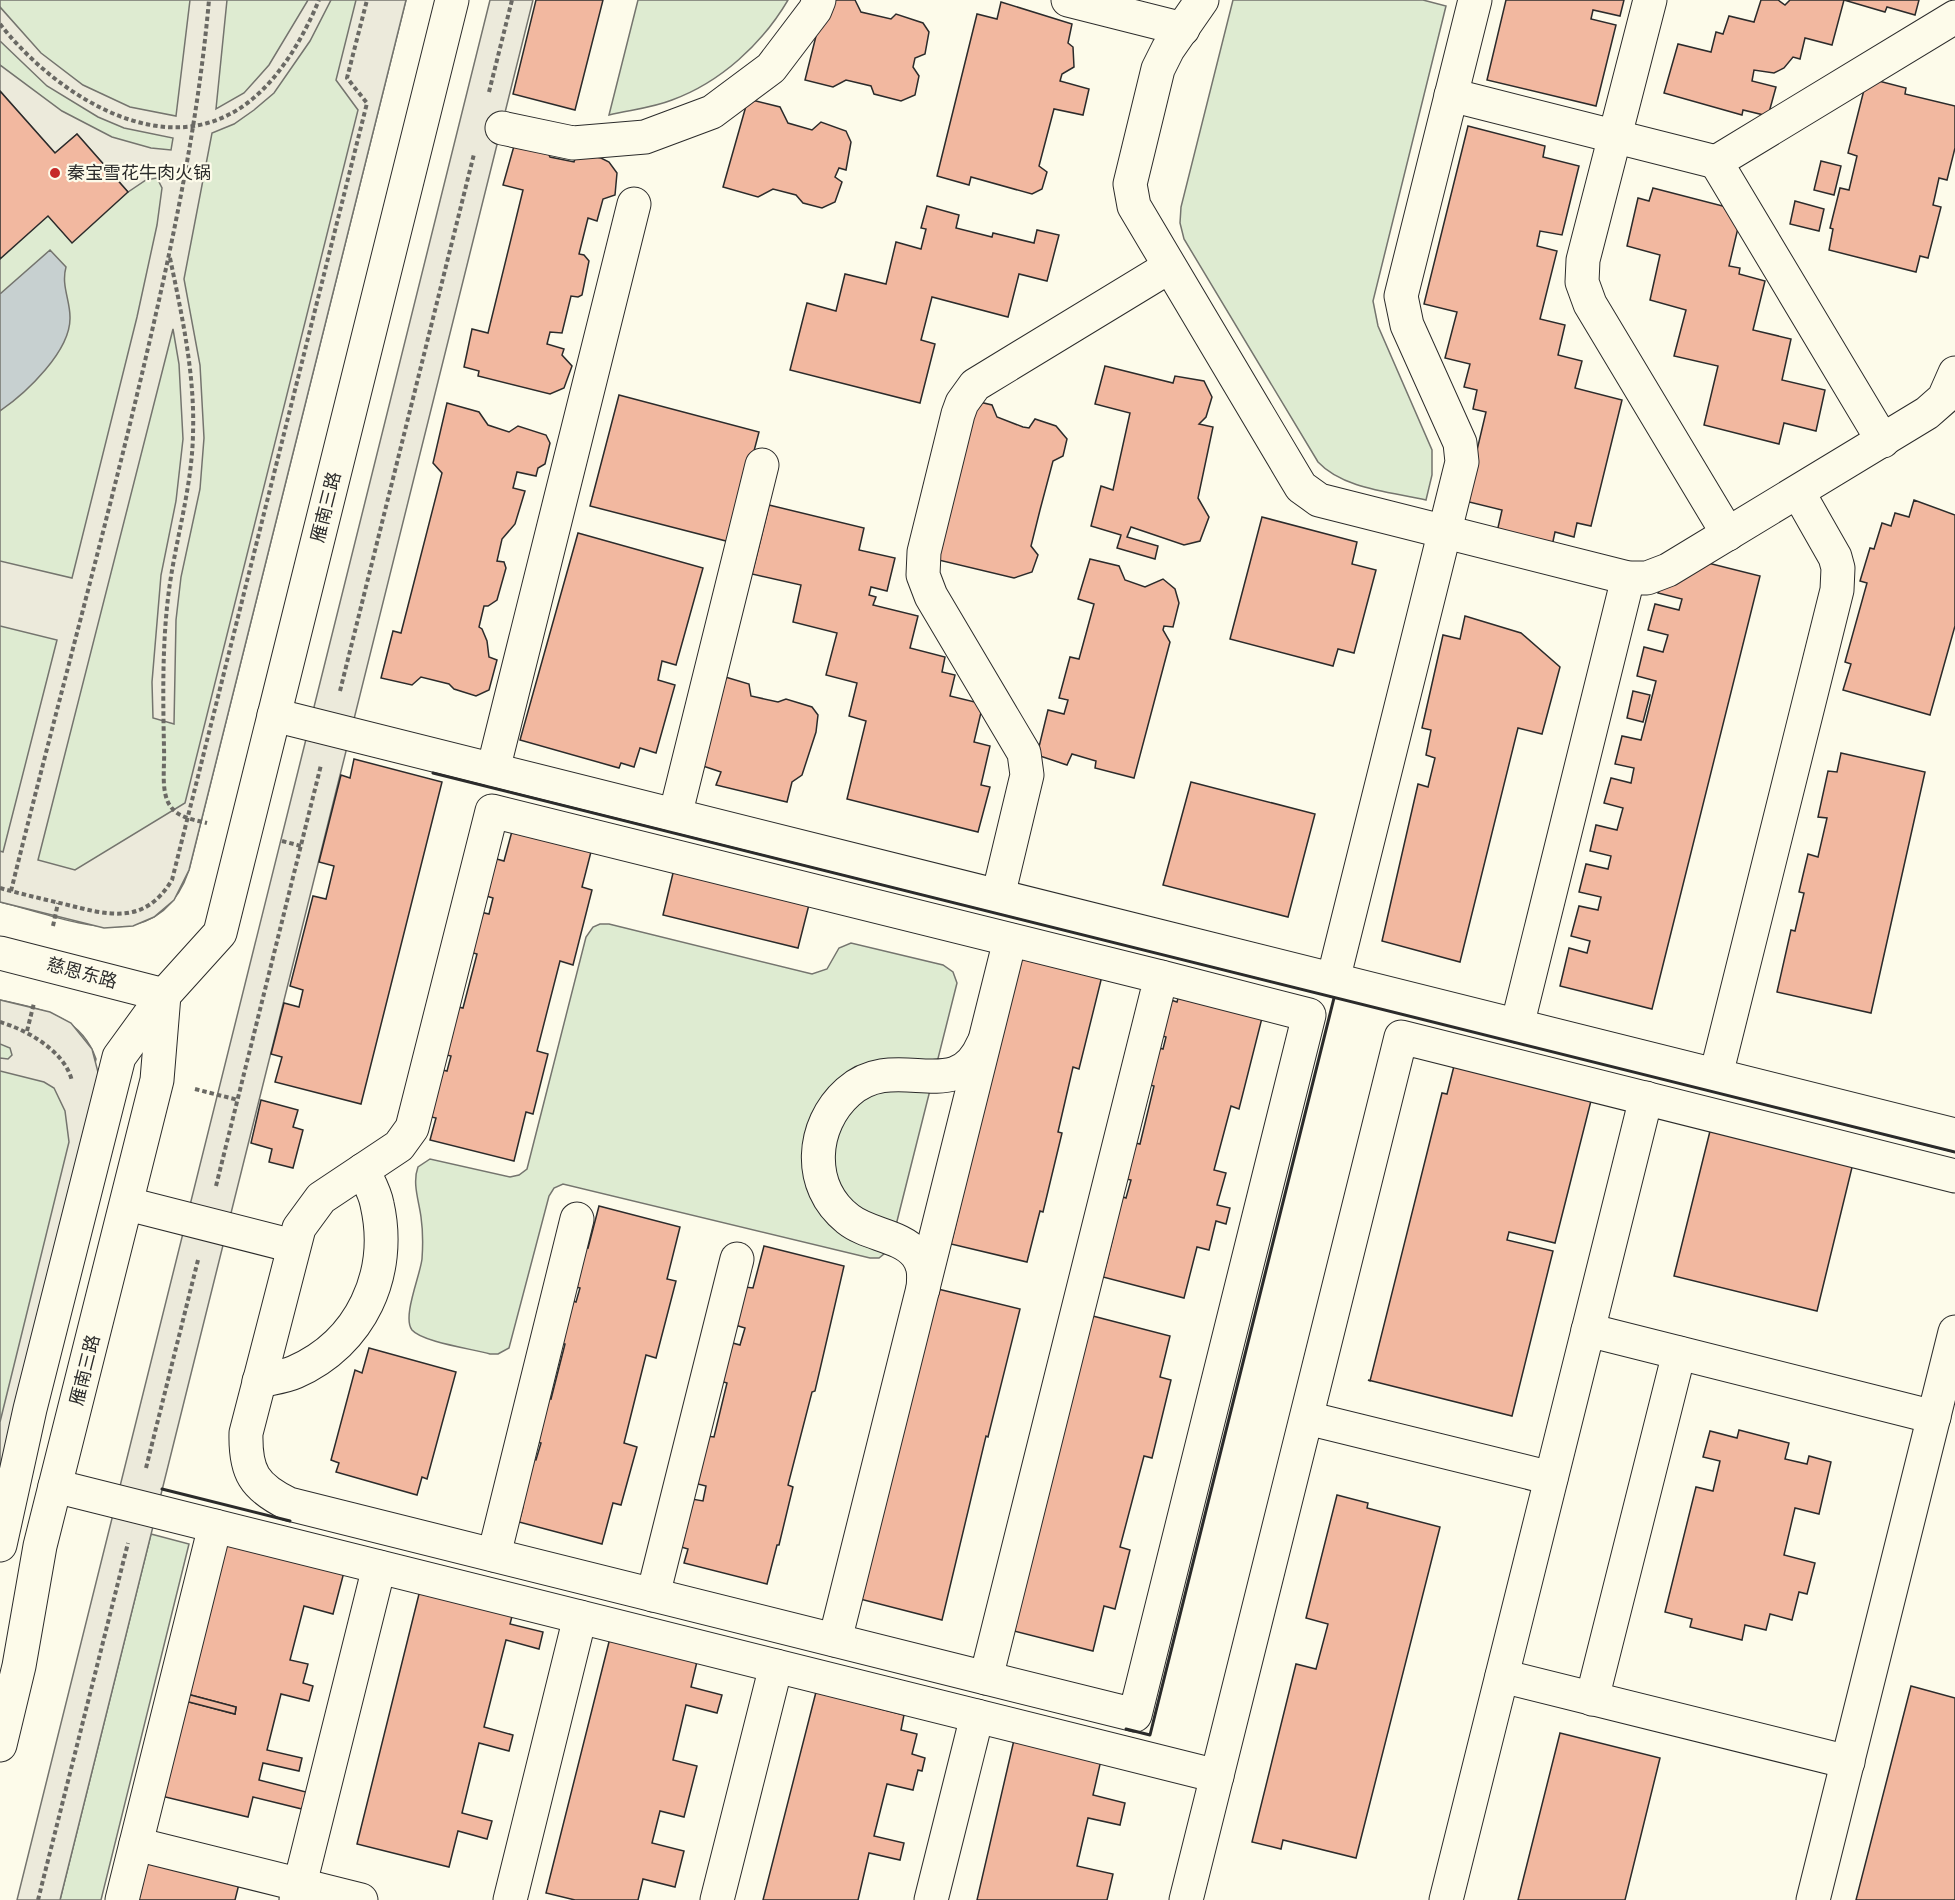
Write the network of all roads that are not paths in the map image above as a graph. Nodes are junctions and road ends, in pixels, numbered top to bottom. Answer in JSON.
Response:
{"nodes":[{"id":1,"x":452,"y":0,"type":"edge"},
{"id":2,"x":819,"y":0,"type":"edge"},
{"id":3,"x":1068,"y":0,"type":"edge"},
{"id":4,"x":1202,"y":0,"type":"edge"},
{"id":5,"x":1474,"y":0,"type":"edge"},
{"id":6,"x":1650,"y":0,"type":"edge"},
{"id":7,"x":1955,"y":17,"type":"edge"},
{"id":8,"x":1183,"y":29,"type":"junction"},
{"id":9,"x":1451,"y":95,"type":"junction"},
{"id":10,"x":494,"y":116,"type":"road end"},
{"id":11,"x":1614,"y":136,"type":"junction"},
{"id":12,"x":1716,"y":162,"type":"junction"},
{"id":13,"x":634,"y":204,"type":"dead end"},
{"id":14,"x":1169,"y":267,"type":"junction"},
{"id":15,"x":1955,"y":373,"type":"edge"},
{"id":16,"x":1883,"y":441,"type":"junction"},
{"id":17,"x":762,"y":465,"type":"dead end"},
{"id":18,"x":1797,"y":492,"type":"junction"},
{"id":19,"x":1445,"y":532,"type":"junction"},
{"id":20,"x":1728,"y":534,"type":"junction"},
{"id":21,"x":1629,"y":578,"type":"junction"},
{"id":22,"x":274,"y":715,"type":"junction"},
{"id":23,"x":493,"y":770,"type":"junction"},
{"id":24,"x":675,"y":816,"type":"junction"},
{"id":25,"x":998,"y":896,"type":"junction"},
{"id":26,"x":1010,"y":940,"type":"junction"},
{"id":27,"x":0,"y":953,"type":"edge"},
{"id":28,"x":1161,"y":977,"type":"junction"},
{"id":29,"x":1333,"y":980,"type":"junction"},
{"id":30,"x":164,"y":995,"type":"junction"},
{"id":31,"x":1517,"y":1026,"type":"junction"},
{"id":32,"x":986,"y":1037,"type":"junction"},
{"id":33,"x":1716,"y":1075,"type":"junction"},
{"id":34,"x":1646,"y":1098,"type":"junction"},
{"id":35,"x":1955,"y":1135,"type":"edge"},
{"id":36,"x":363,"y":1170,"type":"junction"},
{"id":37,"x":1955,"y":1176,"type":"edge"},
{"id":38,"x":128,"y":1204,"type":"junction"},
{"id":39,"x":577,"y":1219,"type":"dead end"},
{"id":40,"x":293,"y":1246,"type":"junction"},
{"id":41,"x":737,"y":1259,"type":"dead end"},
{"id":42,"x":923,"y":1290,"type":"junction"},
{"id":43,"x":1588,"y":1330,"type":"junction"},
{"id":44,"x":1955,"y":1332,"type":"edge"},
{"id":45,"x":1679,"y":1353,"type":"junction"},
{"id":46,"x":259,"y":1381,"type":"junction"},
{"id":47,"x":1934,"y":1417,"type":"junction"},
{"id":48,"x":1307,"y":1418,"type":"junction"},
{"id":49,"x":1551,"y":1478,"type":"junction"},
{"id":50,"x":56,"y":1486,"type":"junction"},
{"id":51,"x":215,"y":1526,"type":"junction"},
{"id":52,"x":0,"y":1545,"type":"edge"},
{"id":53,"x":494,"y":1555,"type":"junction"},
{"id":54,"x":380,"y":1567,"type":"junction"},
{"id":55,"x":653,"y":1595,"type":"junction"},
{"id":56,"x":580,"y":1617,"type":"junction"},
{"id":57,"x":836,"y":1640,"type":"junction"},
{"id":58,"x":776,"y":1666,"type":"junction"},
{"id":59,"x":1502,"y":1676,"type":"junction"},
{"id":60,"x":986,"y":1678,"type":"junction"},
{"id":61,"x":1592,"y":1699,"type":"junction"},
{"id":62,"x":976,"y":1716,"type":"junction"},
{"id":63,"x":0,"y":1745,"type":"edge"},
{"id":64,"x":1848,"y":1762,"type":"junction"},
{"id":65,"x":1217,"y":1776,"type":"junction"},
{"id":66,"x":136,"y":1844,"type":"junction"},
{"id":67,"x":298,"y":1892,"type":"edge"},
{"id":68,"x":122,"y":1900,"type":"edge"},
{"id":69,"x":361,"y":1900,"type":"edge"},
{"id":70,"x":510,"y":1900,"type":"edge"},
{"id":71,"x":717,"y":1900,"type":"edge"},
{"id":72,"x":931,"y":1900,"type":"edge"},
{"id":73,"x":1186,"y":1900,"type":"edge"},
{"id":74,"x":1446,"y":1900,"type":"edge"},
{"id":75,"x":1813,"y":1900,"type":"edge"}],
"edges":[{"from":1,"to":22,"type":"street","name":"雁南三路"},
{"from":2,"to":10,"type":"street"},
{"from":3,"to":8,"type":"street"},
{"from":4,"to":8,"type":"street"},
{"from":5,"to":9,"type":"street"},
{"from":6,"to":11,"type":"street"},
{"from":7,"to":12,"type":"street"},
{"from":8,"to":14,"type":"street"},
{"from":9,"to":11,"type":"street"},
{"from":9,"to":19,"type":"street"},
{"from":11,"to":12,"type":"street"},
{"from":11,"to":20,"type":"street"},
{"from":12,"to":16,"type":"street"},
{"from":13,"to":23,"type":"street"},
{"from":14,"to":19,"type":"street"},
{"from":14,"to":25,"type":"street"},
{"from":15,"to":16,"type":"street"},
{"from":16,"to":18,"type":"street"},
{"from":17,"to":24,"type":"street"},
{"from":18,"to":20,"type":"street"},
{"from":18,"to":33,"type":"street"},
{"from":19,"to":21,"type":"street"},
{"from":19,"to":29,"type":"street"},
{"from":20,"to":21,"type":"street"},
{"from":21,"to":31,"type":"street"},
{"from":22,"to":23,"type":"street"},
{"from":22,"to":30,"type":"street","name":"雁南三路"},
{"from":23,"to":24,"type":"street"},
{"from":24,"to":25,"type":"street"},
{"from":25,"to":29,"type":"street"},
{"from":26,"to":28,"type":"street"},
{"from":26,"to":32,"type":"street"},
{"from":26,"to":36,"type":"street"},
{"from":27,"to":30,"type":"street","name":"慈恩东路"},
{"from":28,"to":60,"type":"street"},
{"from":28,"to":60,"type":"street"},
{"from":29,"to":31,"type":"street"},
{"from":30,"to":38,"type":"street","name":"雁南三路"},
{"from":30,"to":52,"type":"street","name":"雁南三路"},
{"from":31,"to":33,"type":"street"},
{"from":32,"to":42,"type":"street"},
{"from":32,"to":42,"type":"street"},
{"from":33,"to":35,"type":"street"},
{"from":34,"to":37,"type":"street"},
{"from":34,"to":43,"type":"street"},
{"from":34,"to":48,"type":"street"},
{"from":36,"to":40,"type":"street"},
{"from":36,"to":46,"type":"street"},
{"from":38,"to":40,"type":"street"},
{"from":38,"to":50,"type":"street","name":"雁南三路"},
{"from":39,"to":53,"type":"street"},
{"from":40,"to":46,"type":"street"},
{"from":41,"to":55,"type":"street"},
{"from":42,"to":57,"type":"street"},
{"from":43,"to":45,"type":"street"},
{"from":43,"to":49,"type":"street"},
{"from":44,"to":47,"type":"street"},
{"from":45,"to":47,"type":"street"},
{"from":45,"to":61,"type":"street"},
{"from":46,"to":53,"type":"street"},
{"from":47,"to":64,"type":"street"},
{"from":48,"to":49,"type":"street"},
{"from":48,"to":65,"type":"street"},
{"from":49,"to":59,"type":"street"},
{"from":50,"to":51,"type":"street"},
{"from":50,"to":63,"type":"street","name":"雁南三路"},
{"from":51,"to":54,"type":"street"},
{"from":51,"to":66,"type":"street"},
{"from":53,"to":55,"type":"street"},
{"from":54,"to":56,"type":"street"},
{"from":54,"to":67,"type":"street"},
{"from":55,"to":57,"type":"street"},
{"from":56,"to":58,"type":"street"},
{"from":56,"to":70,"type":"street"},
{"from":57,"to":60,"type":"street"},
{"from":58,"to":62,"type":"street"},
{"from":58,"to":71,"type":"street"},
{"from":59,"to":61,"type":"street"},
{"from":59,"to":74,"type":"street"},
{"from":61,"to":64,"type":"street"},
{"from":62,"to":65,"type":"street"},
{"from":62,"to":72,"type":"street"},
{"from":64,"to":75,"type":"street"},
{"from":65,"to":73,"type":"street"},
{"from":66,"to":67,"type":"street"},
{"from":66,"to":68,"type":"street"},
{"from":67,"to":69,"type":"street"}]}
